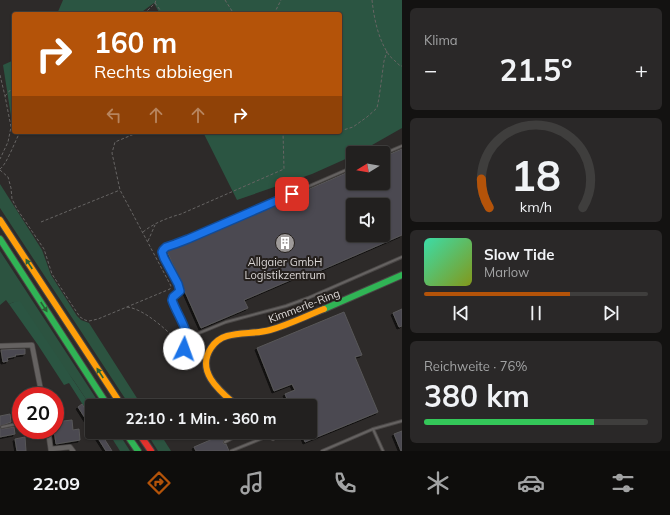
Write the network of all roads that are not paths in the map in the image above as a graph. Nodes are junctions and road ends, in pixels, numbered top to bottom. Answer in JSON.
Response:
{"nodes":[{"id":1,"x":402,"y":146,"type":"edge"},
{"id":2,"x":390,"y":151,"type":"edge"},
{"id":3,"x":346,"y":170,"type":"edge"},
{"id":4,"x":0,"y":220,"type":"edge"},
{"id":5,"x":0,"y":239,"type":"edge"},
{"id":6,"x":402,"y":257,"type":"edge"},
{"id":7,"x":402,"y":275,"type":"edge"},
{"id":8,"x":188,"y":338,"type":"junction"},
{"id":9,"x":0,"y":346,"type":"edge"},
{"id":10,"x":207,"y":358,"type":"junction"},
{"id":11,"x":40,"y":387,"type":"edge"},
{"id":12,"x":103,"y":399,"type":"edge"},
{"id":13,"x":117,"y":399,"type":"edge"},
{"id":14,"x":230,"y":399,"type":"edge"},
{"id":15,"x":402,"y":421,"type":"edge"},
{"id":16,"x":12,"y":425,"type":"edge"},
{"id":17,"x":2,"y":427,"type":"dead end"},
{"id":18,"x":373,"y":429,"type":"junction"},
{"id":19,"x":49,"y":439,"type":"edge"},
{"id":20,"x":130,"y":439,"type":"edge"},
{"id":21,"x":142,"y":439,"type":"edge"},
{"id":22,"x":231,"y":439,"type":"edge"},
{"id":23,"x":260,"y":439,"type":"edge"},
{"id":24,"x":225,"y":442,"type":"dead end"},
{"id":25,"x":51,"y":450,"type":"edge"},
{"id":26,"x":73,"y":451,"type":"edge"},
{"id":27,"x":138,"y":451,"type":"edge"},
{"id":28,"x":150,"y":451,"type":"edge"},
{"id":29,"x":231,"y":451,"type":"edge"},
{"id":30,"x":322,"y":451,"type":"edge"},
{"id":31,"x":383,"y":451,"type":"edge"}],
"edges":[{"from":1,"to":2,"type":"lane"},
{"from":3,"to":8,"type":"lane"},
{"from":13,"to":4,"type":"main road","one_way":true},
{"from":5,"to":12,"type":"main road","one_way":true},
{"from":6,"to":8,"type":"lane"},
{"from":7,"to":10,"type":"main road","name":"Kimmerle-Ring"},
{"from":8,"to":10,"type":"lane"},
{"from":9,"to":11,"type":"street"},
{"from":10,"to":14,"type":"main road"},
{"from":15,"to":18,"type":"lane"},
{"from":16,"to":17,"type":"lane"},
{"from":18,"to":30,"type":"lane"},
{"from":18,"to":31,"type":"lane"},
{"from":19,"to":25,"type":"street"},
{"from":20,"to":27,"type":"main road"},
{"from":21,"to":28,"type":"main road"},
{"from":22,"to":24,"type":"lane"},
{"from":23,"to":29,"type":"lane"},
{"from":25,"to":26,"type":"street"}]}
